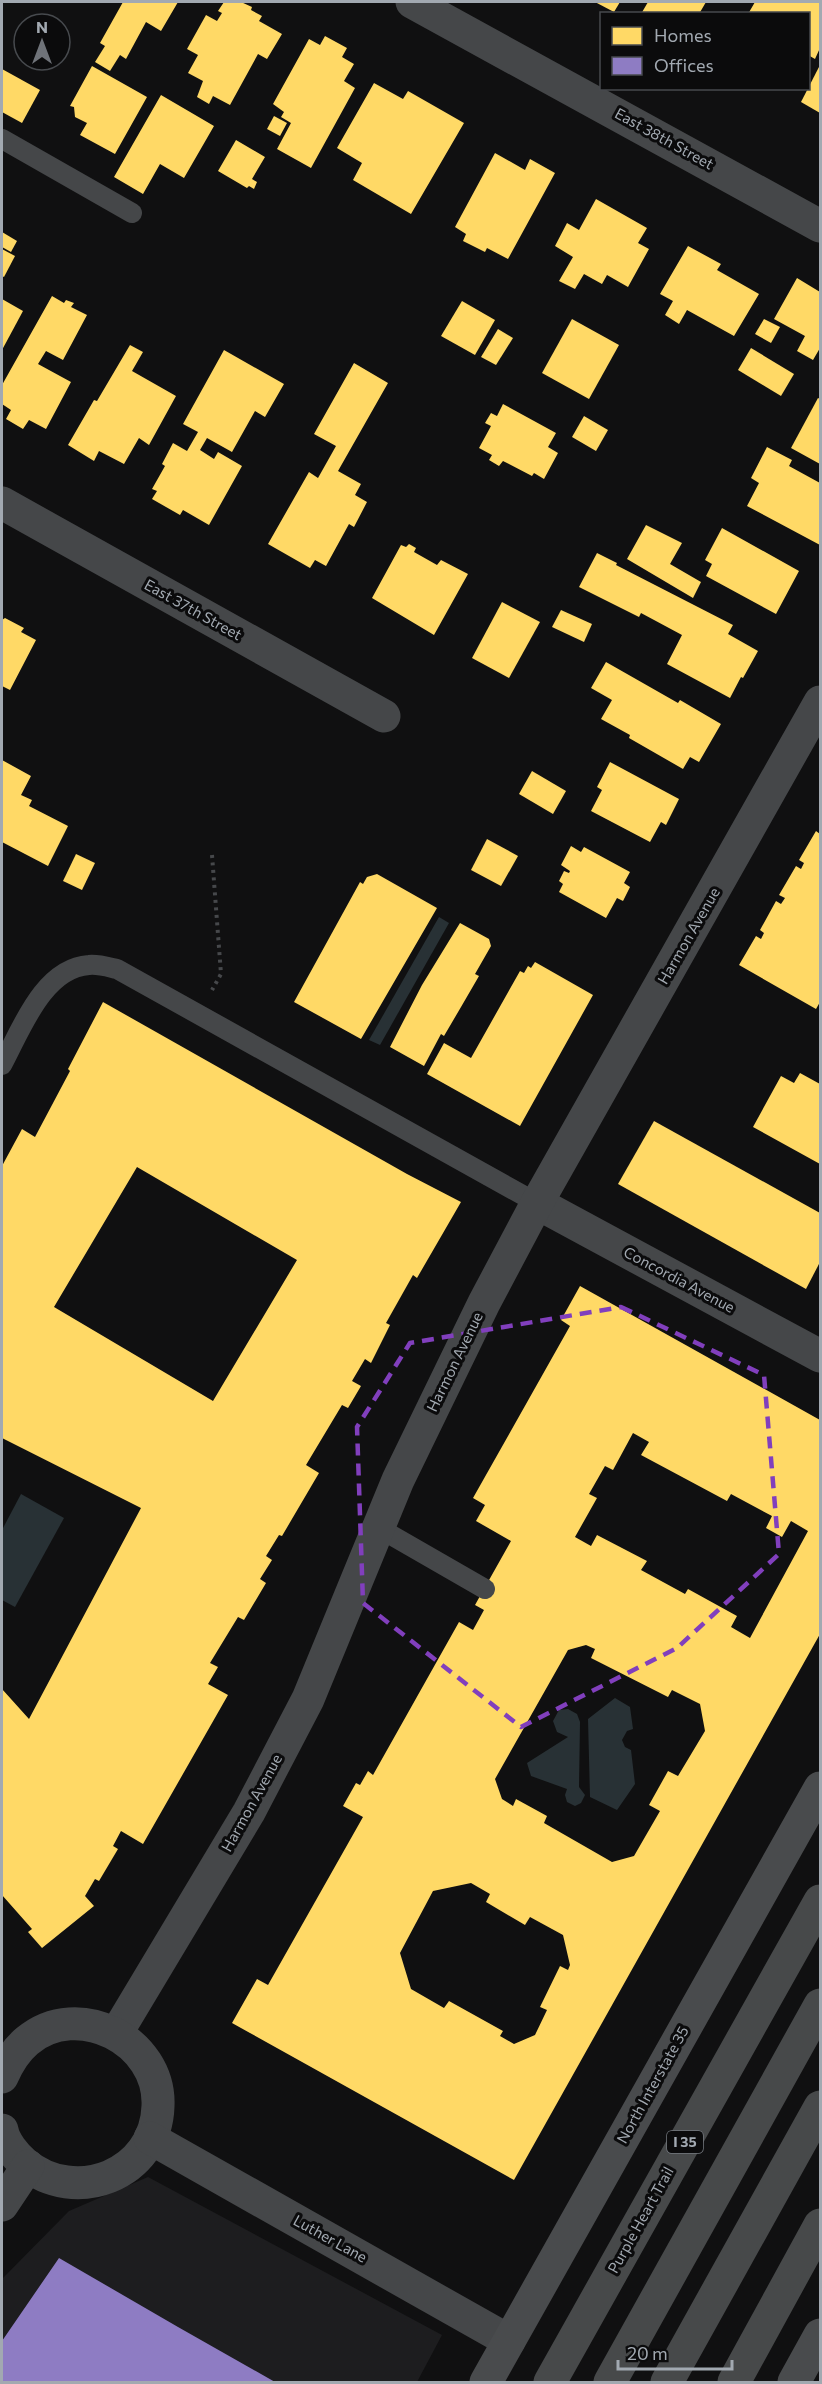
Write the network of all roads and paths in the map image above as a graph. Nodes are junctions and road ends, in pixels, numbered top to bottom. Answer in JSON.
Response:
{"nodes":[{"id":1,"x":412,"y":2,"type":"edge"},
{"id":2,"x":2,"y":139,"type":"edge"},
{"id":3,"x":132,"y":213,"type":"dead end"},
{"id":4,"x":820,"y":226,"type":"edge"},
{"id":5,"x":2,"y":503,"type":"edge"},
{"id":6,"x":819,"y":708,"type":"edge"},
{"id":7,"x":384,"y":716,"type":"dead end"},
{"id":8,"x":212,"y":855,"type":"dead end"},
{"id":9,"x":199,"y":1014,"type":"junction"},
{"id":10,"x":2,"y":1065,"type":"edge"},
{"id":11,"x":537,"y":1203,"type":"junction"},
{"id":12,"x":820,"y":1356,"type":"edge"},
{"id":13,"x":379,"y":1528,"type":"junction"},
{"id":14,"x":485,"y":1589,"type":"dead end"},
{"id":15,"x":820,"y":1788,"type":"edge"},
{"id":16,"x":820,"y":1901,"type":"edge"},
{"id":17,"x":820,"y":2005,"type":"edge"},
{"id":18,"x":117,"y":2034,"type":"junction"},
{"id":19,"x":6,"y":2057,"type":"edge"},
{"id":20,"x":820,"y":2107,"type":"edge"},
{"id":21,"x":2,"y":2130,"type":"edge"},
{"id":22,"x":150,"y":2138,"type":"junction"},
{"id":23,"x":28,"y":2166,"type":"junction"},
{"id":24,"x":2,"y":2205,"type":"edge"},
{"id":25,"x":820,"y":2225,"type":"edge"},
{"id":26,"x":820,"y":2335,"type":"edge"},
{"id":27,"x":509,"y":2341,"type":"junction"},
{"id":28,"x":486,"y":2382,"type":"edge"},
{"id":29,"x":550,"y":2382,"type":"edge"},
{"id":30,"x":610,"y":2382,"type":"edge"},
{"id":31,"x":667,"y":2382,"type":"edge"},
{"id":32,"x":734,"y":2382,"type":"edge"},
{"id":33,"x":794,"y":2382,"type":"edge"}],
"edges":[{"from":1,"to":4,"type":"street","name":"East 38th Street"},
{"from":2,"to":3,"type":"lane"},
{"from":5,"to":7,"type":"street","name":"East 37th Street"},
{"from":6,"to":11,"type":"street","name":"Harmon Avenue"},
{"from":8,"to":9,"type":"path"},
{"from":9,"to":10,"type":"lane"},
{"from":9,"to":11,"type":"lane"},
{"from":11,"to":12,"type":"street","name":"Concordia Avenue"},
{"from":11,"to":13,"type":"street","name":"Harmon Avenue"},
{"from":13,"to":14,"type":"lane"},
{"from":13,"to":18,"type":"street","name":"Harmon Avenue"},
{"from":15,"to":27,"type":"main road","name":"North Interstate 35"},
{"from":16,"to":29,"type":"highway","name":"Purple Heart Trail","number":"I 35"},
{"from":17,"to":30,"type":"highway"},
{"from":18,"to":19,"type":"street"},
{"from":18,"to":22,"type":"street"},
{"from":20,"to":31,"type":"highway"},
{"from":21,"to":23,"type":"street"},
{"from":22,"to":23,"type":"street"},
{"from":22,"to":27,"type":"street","name":"Luther Lane"},
{"from":23,"to":24,"type":"street"},
{"from":25,"to":32,"type":"highway"},
{"from":26,"to":33,"type":"main road"},
{"from":27,"to":28,"type":"main road","name":"North Interstate 35"}]}
